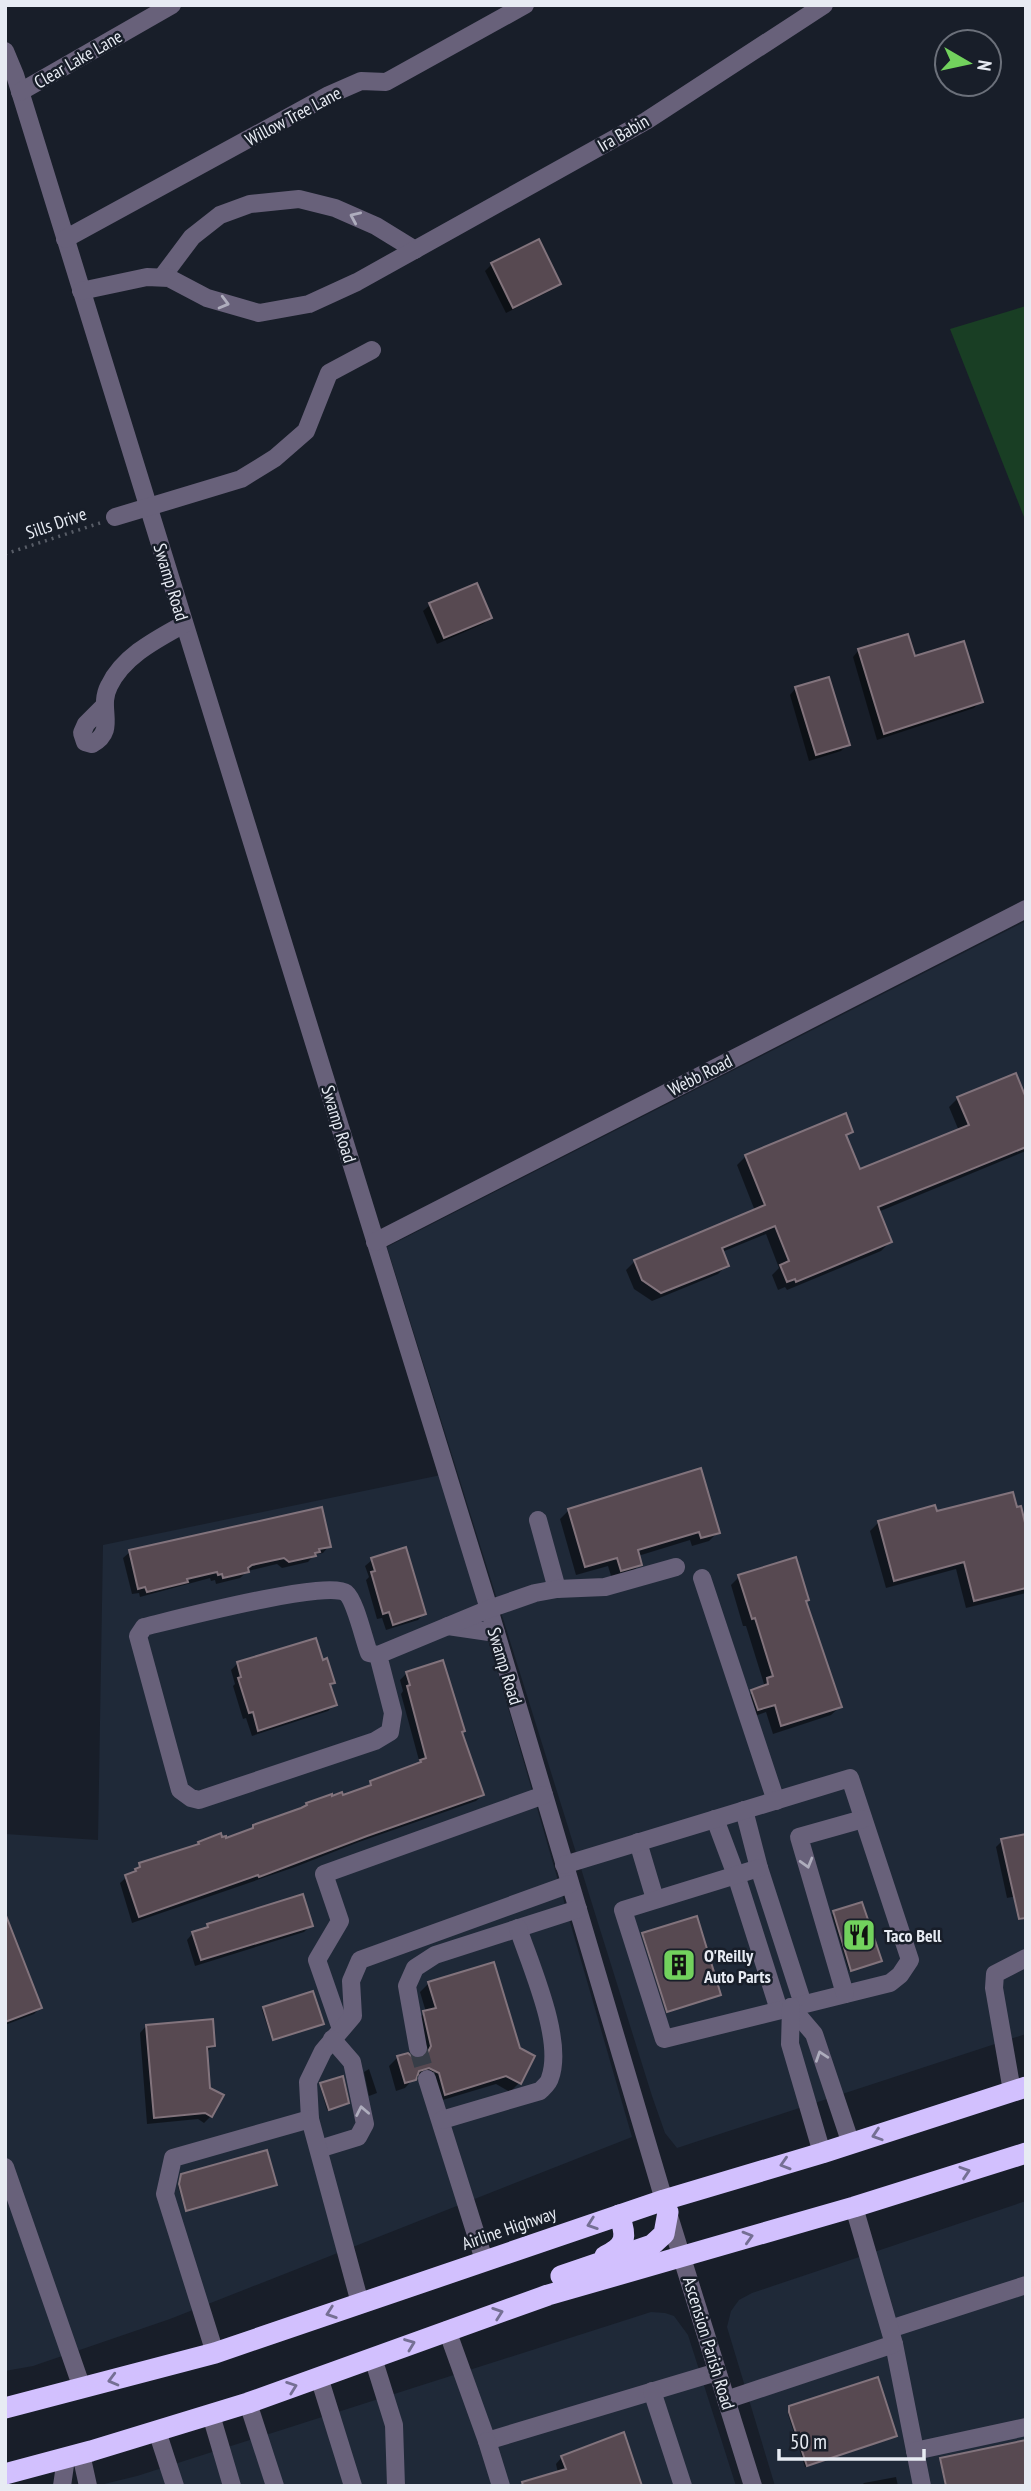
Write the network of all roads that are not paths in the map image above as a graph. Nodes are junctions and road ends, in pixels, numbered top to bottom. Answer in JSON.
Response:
{"nodes":[{"id":1,"x":172,"y":5,"type":"edge"},
{"id":2,"x":525,"y":5,"type":"edge"},
{"id":3,"x":824,"y":5,"type":"edge"},
{"id":4,"x":5,"y":51,"type":"edge"},
{"id":5,"x":20,"y":92,"type":"junction"},
{"id":6,"x":65,"y":239,"type":"junction"},
{"id":7,"x":415,"y":250,"type":"junction"},
{"id":8,"x":162,"y":277,"type":"junction"},
{"id":9,"x":81,"y":291,"type":"junction"},
{"id":10,"x":372,"y":350,"type":"dead end"},
{"id":11,"x":148,"y":509,"type":"junction"},
{"id":12,"x":115,"y":517,"type":"road end"},
{"id":13,"x":184,"y":624,"type":"junction"},
{"id":14,"x":103,"y":707,"type":"dead end"},
{"id":15,"x":1026,"y":909,"type":"edge"},
{"id":16,"x":375,"y":1242,"type":"junction"},
{"id":17,"x":538,"y":1520,"type":"dead end"},
{"id":18,"x":676,"y":1567,"type":"dead end"},
{"id":19,"x":702,"y":1578,"type":"dead end"},
{"id":20,"x":557,"y":1588,"type":"junction"},
{"id":21,"x":489,"y":1609,"type":"junction"},
{"id":22,"x":448,"y":1626,"type":"junction"},
{"id":23,"x":496,"y":1633,"type":"junction"},
{"id":24,"x":378,"y":1655,"type":"junction"},
{"id":25,"x":544,"y":1795,"type":"junction"},
{"id":26,"x":776,"y":1801,"type":"junction"},
{"id":27,"x":744,"y":1810,"type":"junction"},
{"id":28,"x":715,"y":1819,"type":"junction"},
{"id":29,"x":863,"y":1819,"type":"junction"},
{"id":30,"x":638,"y":1842,"type":"junction"},
{"id":31,"x":564,"y":1865,"type":"junction"},
{"id":32,"x":760,"y":1868,"type":"junction"},
{"id":33,"x":736,"y":1875,"type":"junction"},
{"id":34,"x":570,"y":1884,"type":"junction"},
{"id":35,"x":655,"y":1899,"type":"junction"},
{"id":36,"x":578,"y":1909,"type":"junction"},
{"id":37,"x":519,"y":1928,"type":"junction"},
{"id":38,"x":1026,"y":1958,"type":"edge"},
{"id":39,"x":845,"y":1994,"type":"junction"},
{"id":40,"x":791,"y":2007,"type":"junction"},
{"id":41,"x":336,"y":2034,"type":"junction"},
{"id":42,"x":418,"y":2048,"type":"tunnel mouth"},
{"id":43,"x":427,"y":2079,"type":"tunnel mouth"},
{"id":44,"x":1019,"y":2089,"type":"edge"},
{"id":45,"x":310,"y":2119,"type":"junction"},
{"id":46,"x":442,"y":2120,"type":"junction"},
{"id":47,"x":850,"y":2144,"type":"junction"},
{"id":48,"x":319,"y":2149,"type":"junction"},
{"id":49,"x":822,"y":2153,"type":"junction"},
{"id":50,"x":1025,"y":2157,"type":"edge"},
{"id":51,"x":5,"y":2167,"type":"edge"},
{"id":52,"x":666,"y":2206,"type":"junction"},
{"id":53,"x":854,"y":2207,"type":"junction"},
{"id":54,"x":619,"y":2215,"type":"junction"},
{"id":55,"x":682,"y":2256,"type":"junction"},
{"id":56,"x":484,"y":2260,"type":"junction"},
{"id":57,"x":561,"y":2276,"type":"junction"},
{"id":58,"x":1026,"y":2285,"type":"edge"},
{"id":59,"x":548,"y":2295,"type":"junction"},
{"id":60,"x":360,"y":2304,"type":"junction"},
{"id":61,"x":447,"y":2330,"type":"junction"},
{"id":62,"x":892,"y":2336,"type":"junction"},
{"id":63,"x":215,"y":2353,"type":"junction"},
{"id":64,"x":373,"y":2358,"type":"junction"},
{"id":65,"x":717,"y":2372,"type":"junction"},
{"id":66,"x":319,"y":2377,"type":"junction"},
{"id":67,"x":82,"y":2388,"type":"junction"},
{"id":68,"x":652,"y":2391,"type":"junction"},
{"id":69,"x":726,"y":2400,"type":"junction"},
{"id":70,"x":248,"y":2403,"type":"junction"},
{"id":71,"x":5,"y":2409,"type":"edge"},
{"id":72,"x":211,"y":2415,"type":"junction"},
{"id":73,"x":1026,"y":2427,"type":"edge"},
{"id":74,"x":157,"y":2431,"type":"junction"},
{"id":75,"x":487,"y":2441,"type":"junction"},
{"id":76,"x":915,"y":2451,"type":"junction"},
{"id":77,"x":74,"y":2456,"type":"junction"},
{"id":78,"x":5,"y":2474,"type":"edge"},
{"id":79,"x":62,"y":2486,"type":"edge"},
{"id":80,"x":88,"y":2486,"type":"edge"},
{"id":81,"x":175,"y":2486,"type":"edge"},
{"id":82,"x":232,"y":2486,"type":"edge"},
{"id":83,"x":275,"y":2486,"type":"edge"},
{"id":84,"x":353,"y":2486,"type":"edge"},
{"id":85,"x":396,"y":2486,"type":"edge"},
{"id":86,"x":501,"y":2486,"type":"edge"},
{"id":87,"x":683,"y":2486,"type":"edge"},
{"id":88,"x":753,"y":2486,"type":"edge"},
{"id":89,"x":922,"y":2486,"type":"edge"}],
"edges":[{"from":1,"to":5,"type":"street","name":"Clear Lake Lane"},
{"from":2,"to":6,"type":"street","name":"Willow Tree Lane"},
{"from":3,"to":7,"type":"street","name":"Ira Babin"},
{"from":4,"to":5,"type":"street","name":"Swamp Road"},
{"from":5,"to":6,"type":"street","name":"Swamp Road"},
{"from":6,"to":9,"type":"street","name":"Swamp Road"},
{"from":8,"to":7,"type":"street","name":"Ira Babin","one_way":true},
{"from":7,"to":8,"type":"street","one_way":true},
{"from":8,"to":9,"type":"street"},
{"from":9,"to":11,"type":"street","name":"Swamp Road"},
{"from":10,"to":11,"type":"street"},
{"from":11,"to":12,"type":"street"},
{"from":11,"to":13,"type":"street","name":"Swamp Road"},
{"from":13,"to":14,"type":"street"},
{"from":13,"to":16,"type":"street","name":"Swamp Road"},
{"from":15,"to":16,"type":"street","name":"Webb Road"},
{"from":16,"to":21,"type":"street","name":"Swamp Road"},
{"from":17,"to":20,"type":"street"},
{"from":18,"to":20,"type":"street"},
{"from":19,"to":26,"type":"street"},
{"from":20,"to":21,"type":"street"},
{"from":21,"to":22,"type":"street"},
{"from":21,"to":23,"type":"street","name":"Swamp Road"},
{"from":22,"to":23,"type":"street"},
{"from":22,"to":24,"type":"street"},
{"from":23,"to":25,"type":"street","name":"Swamp Road"},
{"from":24,"to":24,"type":"street"},
{"from":25,"to":31,"type":"street","name":"Swamp Road"},
{"from":25,"to":41,"type":"street"},
{"from":26,"to":27,"type":"street"},
{"from":26,"to":29,"type":"street"},
{"from":27,"to":28,"type":"street"},
{"from":27,"to":32,"type":"street"},
{"from":28,"to":30,"type":"street"},
{"from":28,"to":33,"type":"street"},
{"from":29,"to":39,"type":"street"},
{"from":29,"to":39,"type":"street","one_way":true},
{"from":30,"to":31,"type":"street"},
{"from":30,"to":35,"type":"street"},
{"from":31,"to":34,"type":"street","name":"Swamp Road"},
{"from":32,"to":33,"type":"street"},
{"from":32,"to":40,"type":"street"},
{"from":33,"to":35,"type":"street"},
{"from":33,"to":40,"type":"street"},
{"from":34,"to":36,"type":"street","name":"Swamp Road"},
{"from":34,"to":41,"type":"street"},
{"from":35,"to":40,"type":"street"},
{"from":36,"to":37,"type":"street"},
{"from":36,"to":52,"type":"street","name":"Swamp Road"},
{"from":37,"to":42,"type":"street"},
{"from":37,"to":46,"type":"street"},
{"from":38,"to":44,"type":"street"},
{"from":39,"to":40,"type":"street"},
{"from":47,"to":40,"type":"street","one_way":true},
{"from":40,"to":49,"type":"street"},
{"from":41,"to":45,"type":"street"},
{"from":48,"to":41,"type":"street","one_way":true},
{"from":43,"to":46,"type":"street"},
{"from":44,"to":47,"type":"highway","name":"Airline Highway","one_way":true},
{"from":45,"to":48,"type":"street"},
{"from":45,"to":63,"type":"street"},
{"from":46,"to":56,"type":"street"},
{"from":47,"to":49,"type":"highway","name":"Airline Highway"},
{"from":48,"to":60,"type":"street"},
{"from":49,"to":52,"type":"highway","name":"Airline Highway","one_way":true},
{"from":53,"to":50,"type":"highway","one_way":true},
{"from":51,"to":67,"type":"street"},
{"from":52,"to":54,"type":"highway","name":"Airline Highway"},
{"from":52,"to":55,"type":"street","name":"Ascension Parish Road"},
{"from":52,"to":57,"type":"highway"},
{"from":55,"to":53,"type":"highway","one_way":true},
{"from":53,"to":62,"type":"street"},
{"from":54,"to":56,"type":"highway","name":"Airline Highway","one_way":true},
{"from":54,"to":57,"type":"highway"},
{"from":55,"to":59,"type":"highway"},
{"from":55,"to":65,"type":"street","name":"Ascension Parish Road"},
{"from":56,"to":60,"type":"highway","name":"Airline Highway"},
{"from":57,"to":59,"type":"highway"},
{"from":58,"to":62,"type":"street"},
{"from":61,"to":59,"type":"highway","one_way":true},
{"from":60,"to":63,"type":"highway","name":"Airline Highway","one_way":true},
{"from":64,"to":61,"type":"highway","one_way":true},
{"from":61,"to":75,"type":"street"},
{"from":62,"to":69,"type":"street"},
{"from":62,"to":76,"type":"street"},
{"from":63,"to":67,"type":"highway","name":"Airline Highway","one_way":true},
{"from":64,"to":66,"type":"highway"},
{"from":64,"to":85,"type":"street"},
{"from":65,"to":68,"type":"street"},
{"from":65,"to":69,"type":"street","name":"Ascension Parish Road"},
{"from":70,"to":66,"type":"highway","one_way":true},
{"from":66,"to":84,"type":"street"},
{"from":67,"to":71,"type":"highway","name":"Airline Highway"},
{"from":68,"to":75,"type":"street"},
{"from":68,"to":87,"type":"street"},
{"from":69,"to":88,"type":"street","name":"Ascension Parish Road"},
{"from":70,"to":72,"type":"highway"},
{"from":70,"to":83,"type":"street"},
{"from":72,"to":74,"type":"highway"},
{"from":72,"to":82,"type":"street"},
{"from":73,"to":76,"type":"street"},
{"from":74,"to":77,"type":"highway"},
{"from":74,"to":81,"type":"street"},
{"from":75,"to":86,"type":"street"},
{"from":76,"to":89,"type":"street"},
{"from":77,"to":78,"type":"highway"},
{"from":77,"to":79,"type":"street"},
{"from":77,"to":80,"type":"street"}]}
